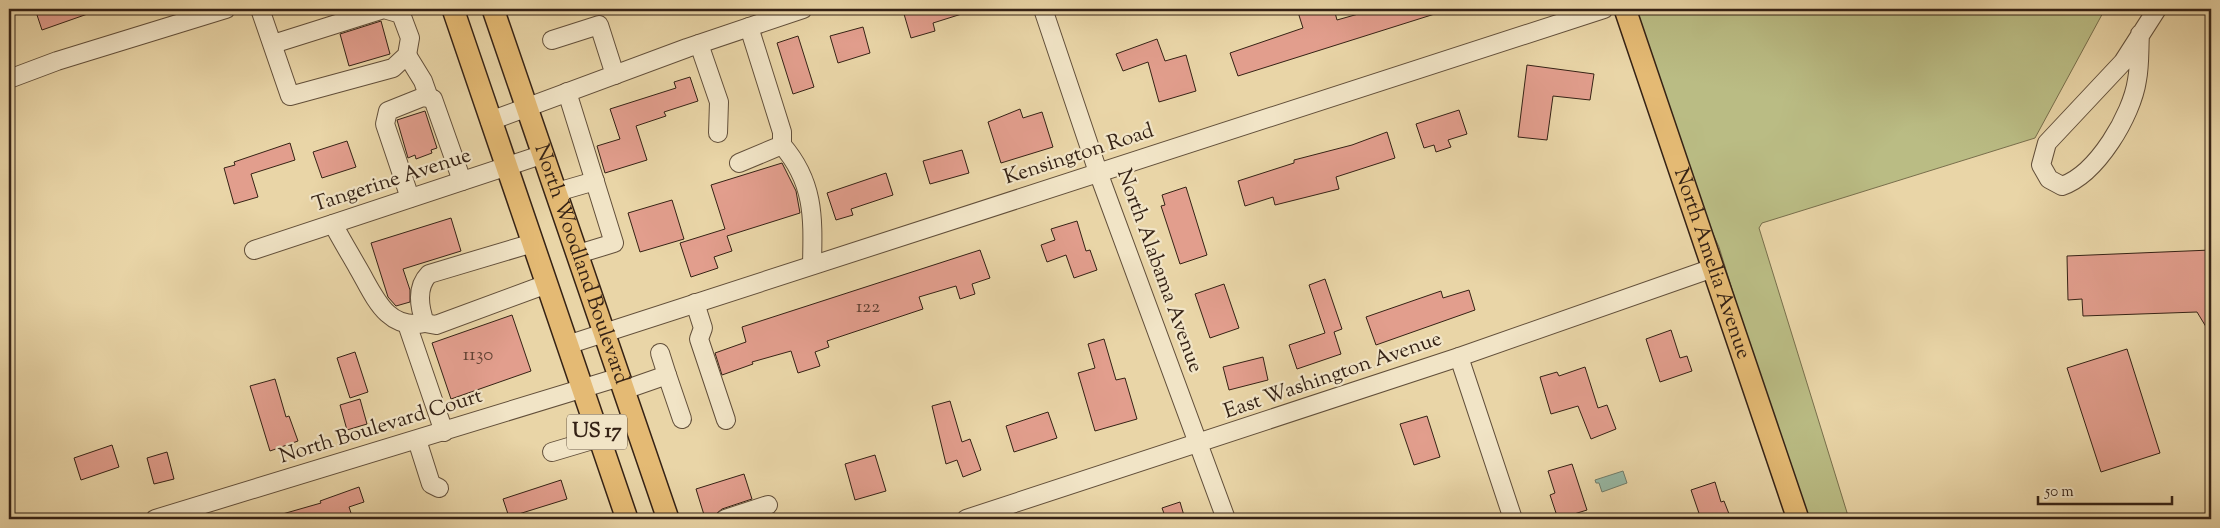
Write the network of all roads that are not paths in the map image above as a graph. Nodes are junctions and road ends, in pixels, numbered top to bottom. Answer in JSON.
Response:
{"nodes":[{"id":1,"x":226,"y":9,"type":"edge"},
{"id":2,"x":260,"y":9,"type":"edge"},
{"id":3,"x":453,"y":9,"type":"edge"},
{"id":4,"x":493,"y":9,"type":"edge"},
{"id":5,"x":803,"y":9,"type":"edge"},
{"id":6,"x":1044,"y":9,"type":"edge"},
{"id":7,"x":1604,"y":9,"type":"edge"},
{"id":8,"x":1625,"y":9,"type":"edge"},
{"id":9,"x":2157,"y":9,"type":"edge"},
{"id":10,"x":781,"y":12,"type":"edge"},
{"id":11,"x":749,"y":27,"type":"junction"},
{"id":12,"x":2140,"y":34,"type":"junction"},
{"id":13,"x":552,"y":40,"type":"dead end"},
{"id":14,"x":273,"y":44,"type":"junction"},
{"id":15,"x":699,"y":44,"type":"junction"},
{"id":16,"x":407,"y":55,"type":"junction"},
{"id":17,"x":615,"y":75,"type":"junction"},
{"id":18,"x":9,"y":79,"type":"edge"},
{"id":19,"x":567,"y":92,"type":"junction"},
{"id":20,"x":429,"y":98,"type":"junction"},
{"id":21,"x":528,"y":107,"type":"junction"},
{"id":22,"x":490,"y":121,"type":"junction"},
{"id":23,"x":718,"y":133,"type":"dead end"},
{"id":24,"x":782,"y":145,"type":"junction"},
{"id":25,"x":544,"y":154,"type":"junction"},
{"id":26,"x":739,"y":163,"type":"dead end"},
{"id":27,"x":507,"y":166,"type":"junction"},
{"id":28,"x":1098,"y":172,"type":"junction"},
{"id":29,"x":462,"y":181,"type":"junction"},
{"id":30,"x":595,"y":181,"type":"junction"},
{"id":31,"x":557,"y":192,"type":"junction"},
{"id":32,"x":410,"y":198,"type":"junction"},
{"id":33,"x":333,"y":224,"type":"junction"},
{"id":34,"x":533,"y":243,"type":"junction"},
{"id":35,"x":254,"y":250,"type":"dead end"},
{"id":36,"x":578,"y":254,"type":"junction"},
{"id":37,"x":812,"y":266,"type":"junction"},
{"id":38,"x":1713,"y":268,"type":"junction"},
{"id":39,"x":547,"y":284,"type":"junction"},
{"id":40,"x":695,"y":303,"type":"junction"},
{"id":41,"x":425,"y":323,"type":"junction"},
{"id":42,"x":407,"y":324,"type":"junction"},
{"id":43,"x":604,"y":333,"type":"junction"},
{"id":44,"x":567,"y":344,"type":"junction"},
{"id":45,"x":660,"y":353,"type":"dead end"},
{"id":46,"x":1460,"y":357,"type":"junction"},
{"id":47,"x":667,"y":375,"type":"junction"},
{"id":48,"x":622,"y":383,"type":"junction"},
{"id":49,"x":583,"y":390,"type":"junction"},
{"id":50,"x":682,"y":419,"type":"dead end"},
{"id":51,"x":726,"y":420,"type":"dead end"},
{"id":52,"x":444,"y":432,"type":"junction"},
{"id":53,"x":599,"y":438,"type":"junction"},
{"id":54,"x":417,"y":440,"type":"junction"},
{"id":55,"x":1199,"y":444,"type":"junction"},
{"id":56,"x":552,"y":452,"type":"dead end"},
{"id":57,"x":438,"y":488,"type":"dead end"},
{"id":58,"x":768,"y":505,"type":"dead end"},
{"id":59,"x":155,"y":519,"type":"edge"},
{"id":60,"x":626,"y":519,"type":"edge"},
{"id":61,"x":668,"y":519,"type":"edge"},
{"id":62,"x":725,"y":519,"type":"edge"},
{"id":63,"x":966,"y":519,"type":"edge"},
{"id":64,"x":1226,"y":519,"type":"edge"},
{"id":65,"x":1513,"y":519,"type":"edge"},
{"id":66,"x":1798,"y":519,"type":"edge"}],
"edges":[{"from":1,"to":18,"type":"street"},
{"from":2,"to":14,"type":"street"},
{"from":3,"to":22,"type":"main road","name":"North Woodland Boulevard","number":"US 17"},
{"from":4,"to":21,"type":"main road","name":"North Woodland Boulevard","number":"US 17"},
{"from":5,"to":10,"type":"street"},
{"from":6,"to":28,"type":"street","name":"North Alabama Avenue"},
{"from":7,"to":28,"type":"street","name":"Kensington Road"},
{"from":8,"to":38,"type":"main road","name":"North Amelia Avenue"},
{"from":9,"to":12,"type":"street"},
{"from":10,"to":11,"type":"street"},
{"from":11,"to":15,"type":"street"},
{"from":11,"to":24,"type":"street"},
{"from":12,"to":12,"type":"street"},
{"from":13,"to":17,"type":"street"},
{"from":14,"to":16,"type":"street"},
{"from":14,"to":16,"type":"street"},
{"from":15,"to":17,"type":"street"},
{"from":15,"to":23,"type":"street"},
{"from":16,"to":20,"type":"street"},
{"from":17,"to":19,"type":"street"},
{"from":19,"to":21,"type":"street"},
{"from":19,"to":30,"type":"street"},
{"from":20,"to":29,"type":"street"},
{"from":20,"to":32,"type":"street"},
{"from":21,"to":22,"type":"street"},
{"from":21,"to":25,"type":"main road","name":"North Woodland Boulevard","number":"US 17"},
{"from":22,"to":27,"type":"main road","name":"North Woodland Boulevard","number":"US 17"},
{"from":24,"to":26,"type":"street"},
{"from":24,"to":37,"type":"street"},
{"from":25,"to":27,"type":"street","name":"Tangerine Avenue"},
{"from":25,"to":31,"type":"main road","name":"North Woodland Boulevard","number":"US 17"},
{"from":27,"to":29,"type":"street","name":"Tangerine Avenue"},
{"from":27,"to":34,"type":"main road","name":"North Woodland Boulevard","number":"US 17"},
{"from":28,"to":37,"type":"street","name":"Kensington Road"},
{"from":28,"to":55,"type":"street","name":"North Alabama Avenue"},
{"from":29,"to":32,"type":"street","name":"Tangerine Avenue"},
{"from":30,"to":31,"type":"street"},
{"from":30,"to":36,"type":"street"},
{"from":31,"to":36,"type":"main road","name":"North Woodland Boulevard","number":"US 17"},
{"from":32,"to":33,"type":"street","name":"Tangerine Avenue"},
{"from":33,"to":35,"type":"street","name":"Tangerine Avenue"},
{"from":33,"to":42,"type":"street"},
{"from":34,"to":39,"type":"main road","name":"North Woodland Boulevard","number":"US 17"},
{"from":34,"to":41,"type":"street"},
{"from":36,"to":43,"type":"main road","name":"North Woodland Boulevard","number":"US 17"},
{"from":37,"to":40,"type":"street","name":"Kensington Road"},
{"from":38,"to":46,"type":"street","name":"East Washington Avenue"},
{"from":38,"to":66,"type":"main road","name":"North Amelia Avenue"},
{"from":39,"to":41,"type":"street"},
{"from":39,"to":44,"type":"main road","name":"North Woodland Boulevard","number":"US 17"},
{"from":40,"to":43,"type":"street","name":"Kensington Road"},
{"from":40,"to":51,"type":"street"},
{"from":41,"to":42,"type":"street"},
{"from":42,"to":52,"type":"street"},
{"from":43,"to":44,"type":"street","name":"Kensington Road"},
{"from":43,"to":48,"type":"main road","name":"North Woodland Boulevard","number":"US 17"},
{"from":44,"to":49,"type":"main road","name":"North Woodland Boulevard","number":"US 17"},
{"from":45,"to":47,"type":"street"},
{"from":46,"to":55,"type":"street","name":"East Washington Avenue"},
{"from":46,"to":65,"type":"street"},
{"from":47,"to":48,"type":"street","name":"North Boulevard Court"},
{"from":47,"to":50,"type":"street"},
{"from":48,"to":49,"type":"street","name":"North Boulevard Court"},
{"from":48,"to":61,"type":"main road","name":"North Woodland Boulevard","number":"US 17"},
{"from":49,"to":52,"type":"street","name":"North Boulevard Court"},
{"from":49,"to":53,"type":"main road","name":"North Woodland Boulevard","number":"US 17"},
{"from":52,"to":54,"type":"street","name":"North Boulevard Court"},
{"from":53,"to":56,"type":"street"},
{"from":53,"to":60,"type":"main road","name":"North Woodland Boulevard","number":"US 17"},
{"from":54,"to":57,"type":"street"},
{"from":54,"to":59,"type":"street","name":"North Boulevard Court"},
{"from":55,"to":63,"type":"street","name":"East Washington Avenue"},
{"from":55,"to":64,"type":"street","name":"North Alabama Avenue"},
{"from":58,"to":62,"type":"street"}]}
